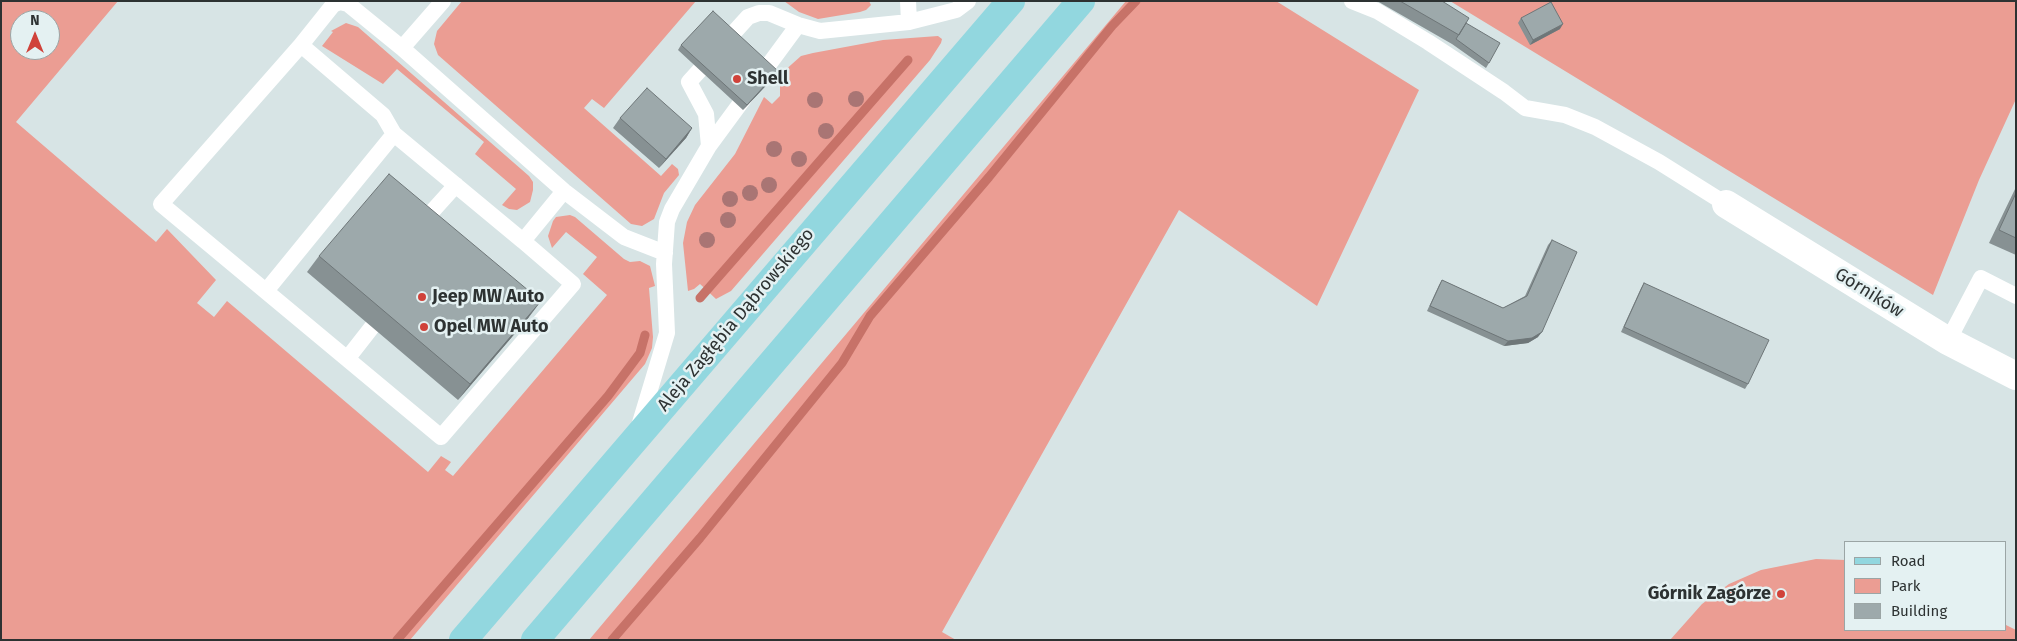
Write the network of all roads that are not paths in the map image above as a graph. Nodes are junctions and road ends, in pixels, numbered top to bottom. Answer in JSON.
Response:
{"nodes":[{"id":1,"x":442,"y":1,"type":"edge"},
{"id":2,"x":908,"y":1,"type":"edge"},
{"id":3,"x":968,"y":1,"type":"edge"},
{"id":4,"x":1011,"y":1,"type":"edge"},
{"id":5,"x":1081,"y":1,"type":"edge"},
{"id":6,"x":1352,"y":1,"type":"edge"},
{"id":7,"x":909,"y":22,"type":"junction"},
{"id":8,"x":798,"y":25,"type":"junction"},
{"id":9,"x":301,"y":45,"type":"junction"},
{"id":10,"x":402,"y":48,"type":"junction"},
{"id":11,"x":394,"y":134,"type":"junction"},
{"id":12,"x":709,"y":146,"type":"junction"},
{"id":13,"x":456,"y":185,"type":"junction"},
{"id":14,"x":564,"y":191,"type":"junction"},
{"id":15,"x":1726,"y":204,"type":"joint"},
{"id":16,"x":420,"y":225,"type":"edge"},
{"id":17,"x":523,"y":241,"type":"junction"},
{"id":18,"x":665,"y":253,"type":"junction"},
{"id":19,"x":266,"y":291,"type":"junction"},
{"id":20,"x":2016,"y":296,"type":"edge"},
{"id":21,"x":372,"y":327,"type":"dead end"},
{"id":22,"x":1948,"y":341,"type":"junction"},
{"id":23,"x":347,"y":359,"type":"junction"},
{"id":24,"x":2016,"y":376,"type":"edge"},
{"id":25,"x":636,"y":438,"type":"junction"},
{"id":26,"x":463,"y":640,"type":"edge"},
{"id":27,"x":535,"y":640,"type":"edge"}],
"edges":[{"from":1,"to":10,"type":"lane"},
{"from":2,"to":7,"type":"lane"},
{"from":3,"to":7,"type":"lane"},
{"from":4,"to":25,"type":"main road","name":"Aleja Zagłębia Dąbrowskiego"},
{"from":5,"to":27,"type":"main road"},
{"from":6,"to":15,"type":"lane"},
{"from":7,"to":8,"type":"lane"},
{"from":8,"to":12,"type":"lane"},
{"from":8,"to":12,"type":"lane"},
{"from":9,"to":10,"type":"lane"},
{"from":9,"to":11,"type":"lane"},
{"from":9,"to":19,"type":"lane"},
{"from":10,"to":14,"type":"lane"},
{"from":11,"to":13,"type":"lane"},
{"from":11,"to":19,"type":"lane"},
{"from":12,"to":18,"type":"lane"},
{"from":13,"to":16,"type":"lane"},
{"from":13,"to":17,"type":"lane"},
{"from":14,"to":17,"type":"lane"},
{"from":14,"to":18,"type":"lane"},
{"from":15,"to":22,"type":"street","name":"Górników"},
{"from":17,"to":23,"type":"lane"},
{"from":18,"to":25,"type":"lane"},
{"from":19,"to":23,"type":"lane"},
{"from":20,"to":22,"type":"lane"},
{"from":21,"to":23,"type":"lane"},
{"from":22,"to":24,"type":"street","name":"Górników"},
{"from":25,"to":26,"type":"main road","name":"Aleja Zagłębia Dąbrowskiego"}]}
